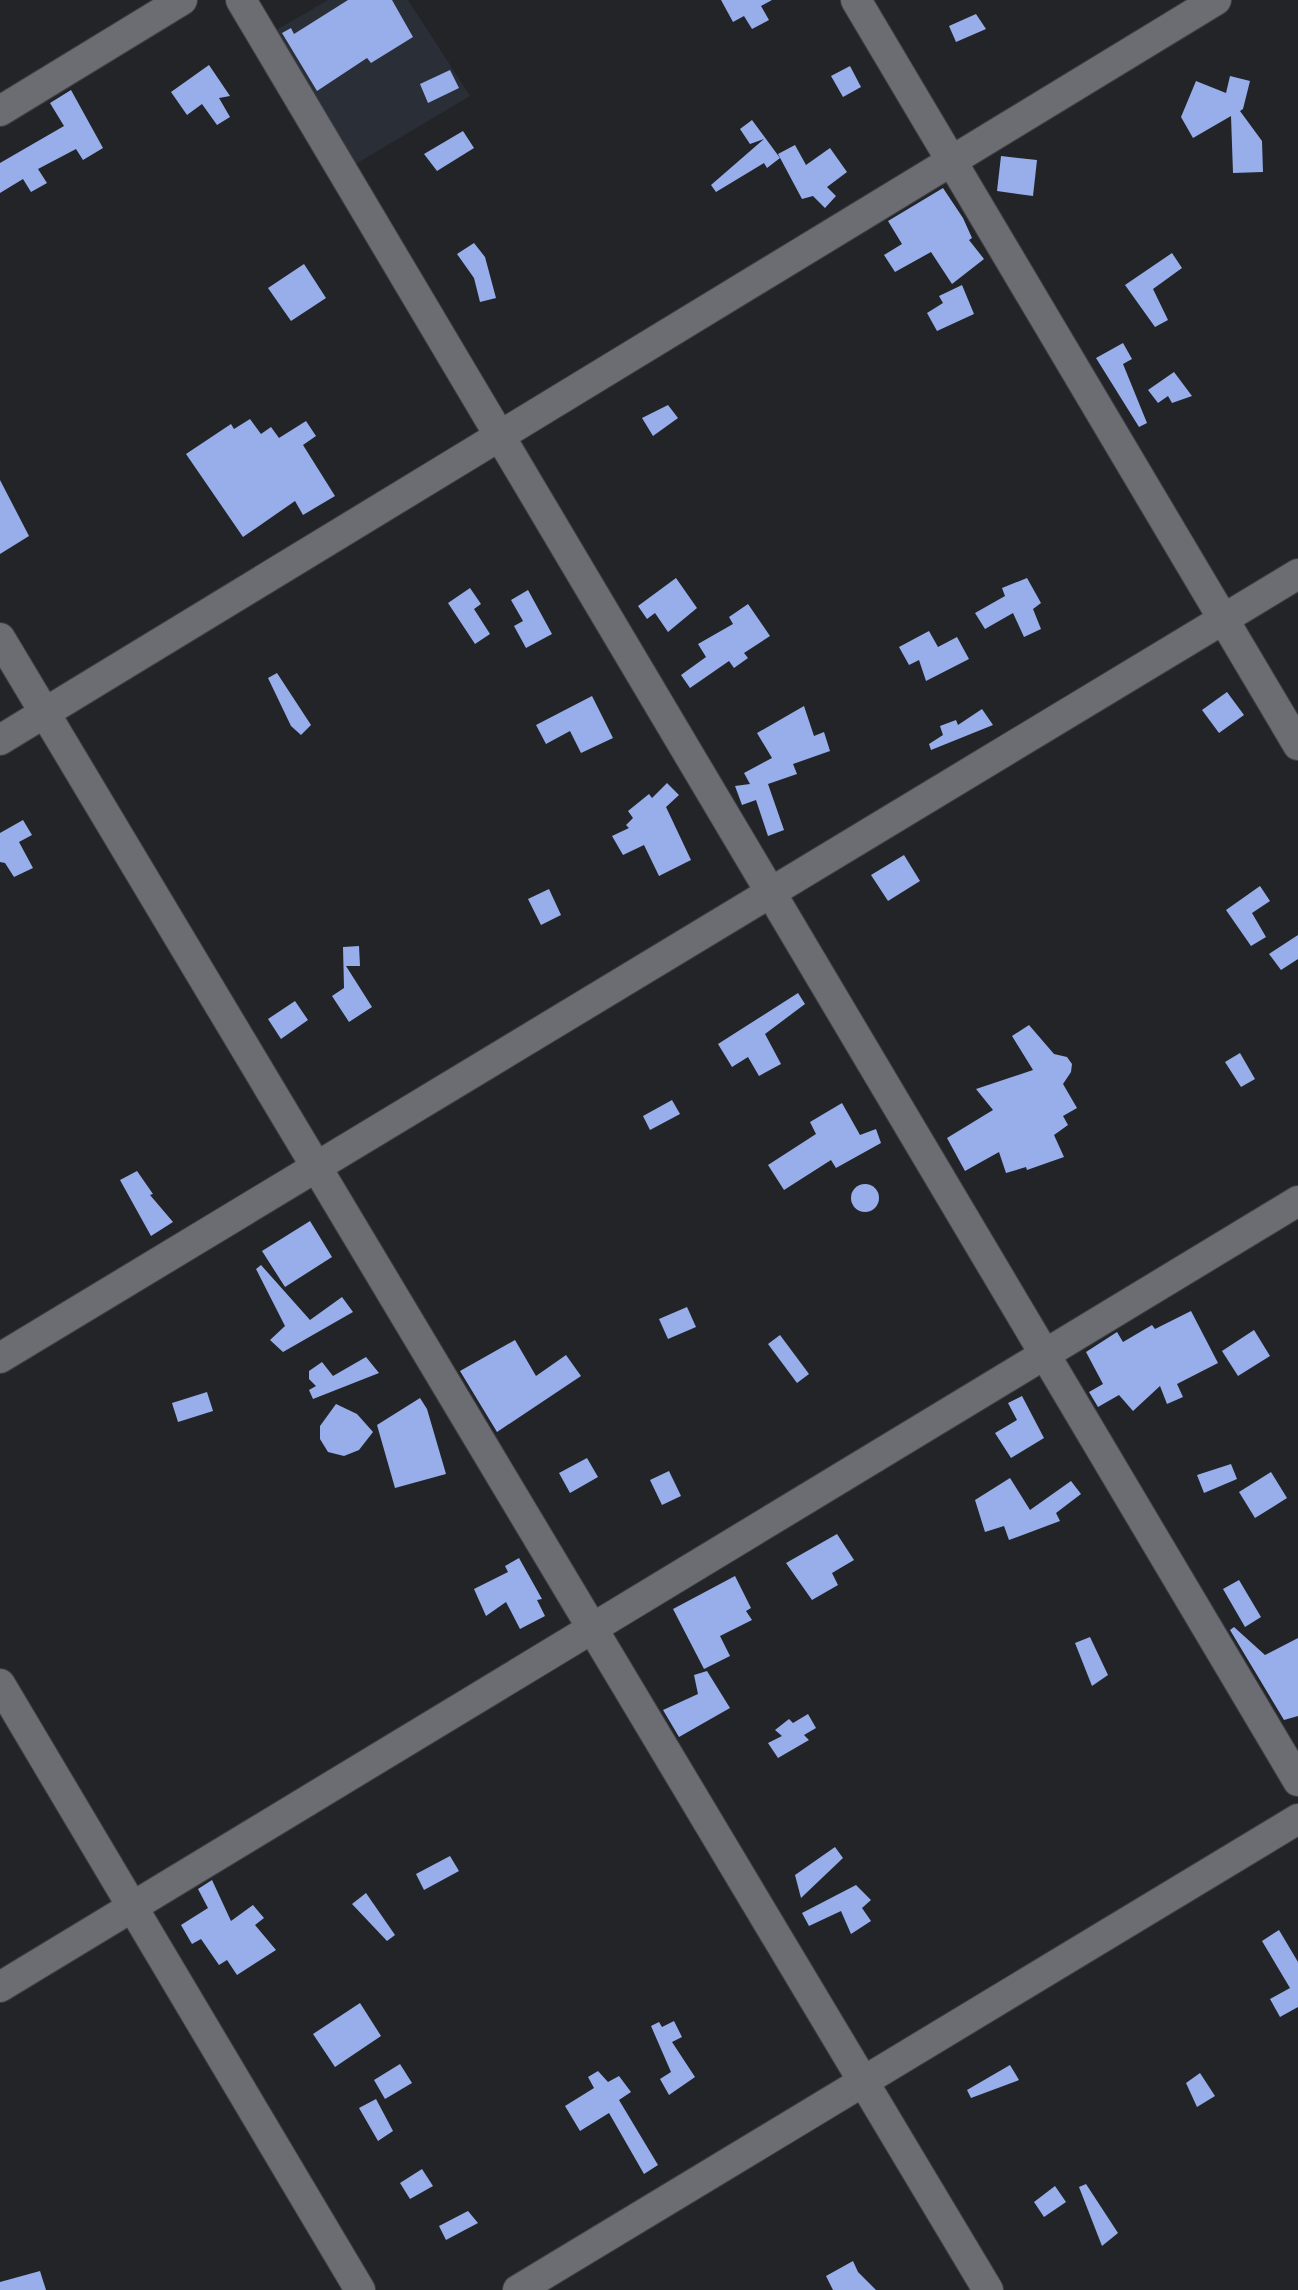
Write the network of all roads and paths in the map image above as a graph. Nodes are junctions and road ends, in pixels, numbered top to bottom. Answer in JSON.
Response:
{"nodes":[{"id":1,"x":182,"y":0,"type":"edge"},
{"id":2,"x":240,"y":0,"type":"edge"},
{"id":3,"x":856,"y":0,"type":"edge"},
{"id":4,"x":1216,"y":0,"type":"edge"},
{"id":5,"x":0,"y":111,"type":"edge"},
{"id":6,"x":952,"y":161,"type":"junction"},
{"id":7,"x":500,"y":436,"type":"junction"},
{"id":8,"x":1298,"y":574,"type":"edge"},
{"id":9,"x":1223,"y":618,"type":"junction"},
{"id":10,"x":0,"y":638,"type":"edge"},
{"id":11,"x":45,"y":713,"type":"junction"},
{"id":12,"x":0,"y":740,"type":"edge"},
{"id":13,"x":1298,"y":745,"type":"edge"},
{"id":14,"x":770,"y":892,"type":"junction"},
{"id":15,"x":316,"y":1167,"type":"junction"},
{"id":16,"x":1298,"y":1201,"type":"edge"},
{"id":17,"x":1044,"y":1354,"type":"junction"},
{"id":18,"x":0,"y":1358,"type":"edge"},
{"id":19,"x":592,"y":1628,"type":"junction"},
{"id":20,"x":0,"y":1684,"type":"edge"},
{"id":21,"x":1298,"y":1782,"type":"edge"},
{"id":22,"x":1298,"y":1819,"type":"edge"},
{"id":23,"x":132,"y":1906,"type":"junction"},
{"id":24,"x":0,"y":1987,"type":"edge"},
{"id":25,"x":863,"y":2082,"type":"junction"},
{"id":26,"x":360,"y":2290,"type":"edge"},
{"id":27,"x":518,"y":2290,"type":"edge"},
{"id":28,"x":988,"y":2290,"type":"edge"}],
"edges":[{"from":1,"to":5,"type":"street"},
{"from":2,"to":7,"type":"street"},
{"from":3,"to":6,"type":"street"},
{"from":4,"to":6,"type":"street"},
{"from":6,"to":7,"type":"street"},
{"from":6,"to":9,"type":"street"},
{"from":7,"to":11,"type":"street"},
{"from":7,"to":14,"type":"street"},
{"from":8,"to":9,"type":"street"},
{"from":9,"to":13,"type":"street"},
{"from":9,"to":14,"type":"street"},
{"from":10,"to":11,"type":"street"},
{"from":11,"to":12,"type":"street"},
{"from":11,"to":15,"type":"street"},
{"from":14,"to":15,"type":"street"},
{"from":14,"to":17,"type":"street"},
{"from":15,"to":18,"type":"street"},
{"from":15,"to":19,"type":"street"},
{"from":16,"to":17,"type":"street"},
{"from":17,"to":19,"type":"street"},
{"from":17,"to":21,"type":"street"},
{"from":19,"to":23,"type":"street"},
{"from":19,"to":25,"type":"street"},
{"from":20,"to":23,"type":"street"},
{"from":22,"to":25,"type":"street"},
{"from":23,"to":24,"type":"street"},
{"from":23,"to":26,"type":"street"},
{"from":25,"to":27,"type":"street"},
{"from":25,"to":28,"type":"street"}]}
